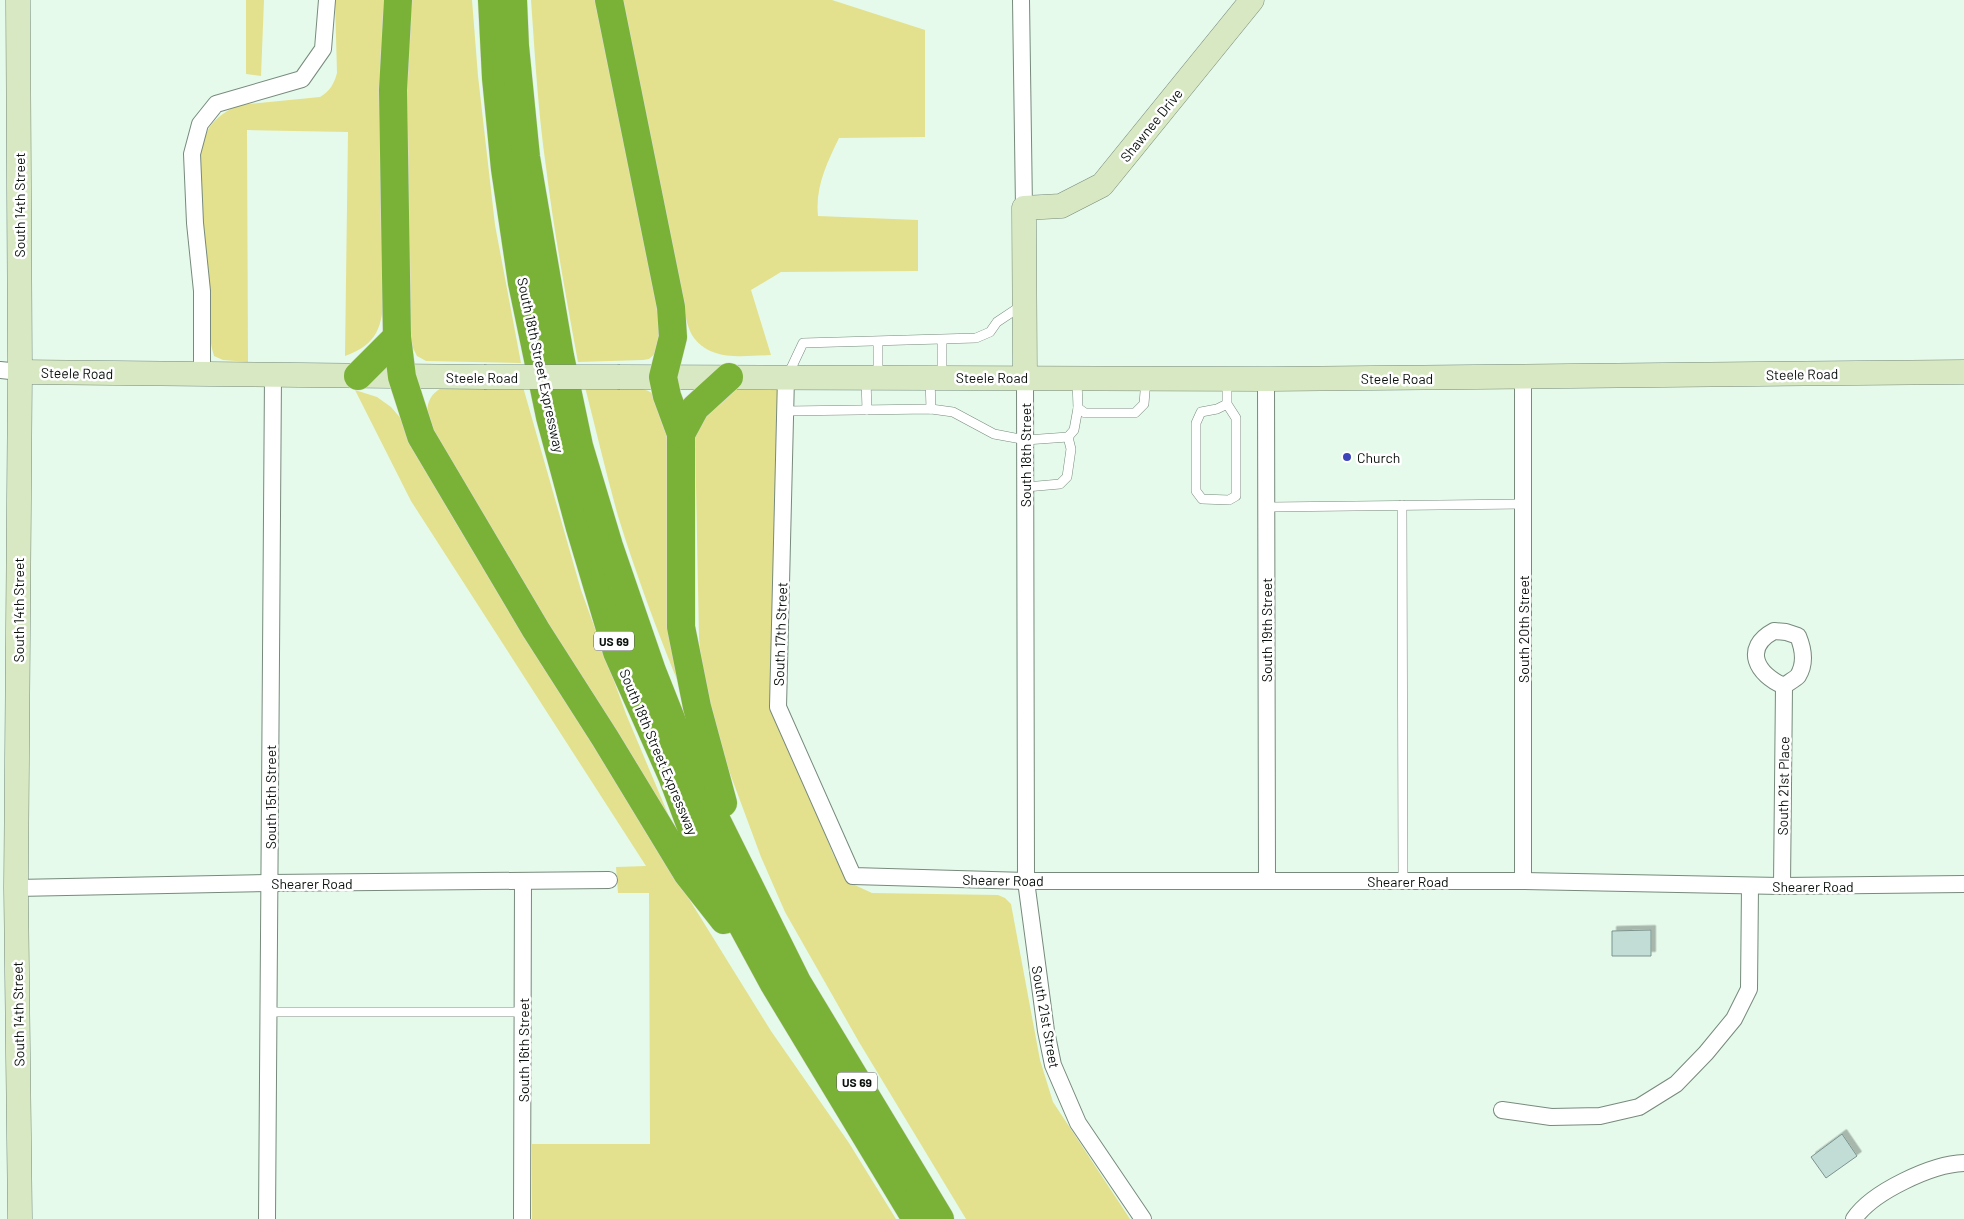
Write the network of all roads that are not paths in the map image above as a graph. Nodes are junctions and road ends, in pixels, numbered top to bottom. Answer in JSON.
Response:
{"nodes":[{"id":1,"x":18,"y":0,"type":"edge"},
{"id":2,"x":327,"y":0,"type":"edge"},
{"id":3,"x":398,"y":0,"type":"edge"},
{"id":4,"x":492,"y":0,"type":"edge"},
{"id":5,"x":513,"y":0,"type":"edge"},
{"id":6,"x":609,"y":0,"type":"edge"},
{"id":7,"x":1021,"y":0,"type":"edge"},
{"id":8,"x":1252,"y":0,"type":"edge"},
{"id":9,"x":1024,"y":208,"type":"junction"},
{"id":10,"x":1024,"y":304,"type":"junction"},
{"id":11,"x":397,"y":337,"type":"junction"},
{"id":12,"x":942,"y":340,"type":"junction"},
{"id":13,"x":878,"y":342,"type":"junction"},
{"id":14,"x":10,"y":371,"type":"edge"},
{"id":15,"x":1964,"y":372,"type":"edge"},
{"id":16,"x":202,"y":374,"type":"junction"},
{"id":17,"x":273,"y":375,"type":"junction"},
{"id":18,"x":358,"y":376,"type":"junction"},
{"id":19,"x":402,"y":376,"type":"junction"},
{"id":20,"x":663,"y":377,"type":"junction"},
{"id":21,"x":729,"y":377,"type":"junction"},
{"id":22,"x":786,"y":377,"type":"junction"},
{"id":23,"x":872,"y":377,"type":"junction"},
{"id":24,"x":936,"y":377,"type":"junction"},
{"id":25,"x":1025,"y":377,"type":"junction"},
{"id":26,"x":1077,"y":378,"type":"junction"},
{"id":27,"x":1522,"y":378,"type":"junction"},
{"id":28,"x":1146,"y":379,"type":"junction"},
{"id":29,"x":1227,"y":379,"type":"junction"},
{"id":30,"x":1266,"y":379,"type":"junction"},
{"id":31,"x":1228,"y":404,"type":"junction"},
{"id":32,"x":1078,"y":408,"type":"junction"},
{"id":33,"x":931,"y":409,"type":"junction"},
{"id":34,"x":867,"y":410,"type":"junction"},
{"id":35,"x":786,"y":411,"type":"junction"},
{"id":36,"x":681,"y":434,"type":"junction"},
{"id":37,"x":1068,"y":437,"type":"junction"},
{"id":38,"x":1026,"y":440,"type":"junction"},
{"id":39,"x":1026,"y":488,"type":"junction"},
{"id":40,"x":1522,"y":504,"type":"junction"},
{"id":41,"x":1402,"y":505,"type":"junction"},
{"id":42,"x":1266,"y":506,"type":"junction"},
{"id":43,"x":1784,"y":686,"type":"dead end"},
{"id":44,"x":742,"y":869,"type":"junction"},
{"id":45,"x":853,"y":876,"type":"joint"},
{"id":46,"x":609,"y":880,"type":"dead end"},
{"id":47,"x":523,"y":881,"type":"junction"},
{"id":48,"x":1026,"y":881,"type":"junction"},
{"id":49,"x":1267,"y":881,"type":"junction"},
{"id":50,"x":1403,"y":881,"type":"junction"},
{"id":51,"x":1523,"y":881,"type":"junction"},
{"id":52,"x":269,"y":883,"type":"junction"},
{"id":53,"x":1964,"y":884,"type":"edge"},
{"id":54,"x":1750,"y":886,"type":"junction"},
{"id":55,"x":1782,"y":886,"type":"junction"},
{"id":56,"x":16,"y":888,"type":"junction"},
{"id":57,"x":774,"y":984,"type":"junction"},
{"id":58,"x":268,"y":1012,"type":"junction"},
{"id":59,"x":523,"y":1012,"type":"junction"},
{"id":60,"x":1502,"y":1110,"type":"dead end"},
{"id":61,"x":1964,"y":1163,"type":"edge"},
{"id":62,"x":20,"y":1219,"type":"edge"},
{"id":63,"x":267,"y":1219,"type":"edge"},
{"id":64,"x":522,"y":1219,"type":"edge"},
{"id":65,"x":916,"y":1219,"type":"edge"},
{"id":66,"x":940,"y":1219,"type":"edge"},
{"id":67,"x":1143,"y":1219,"type":"edge"},
{"id":68,"x":1854,"y":1219,"type":"edge"}],
"edges":[{"from":1,"to":14,"type":"street","name":"South 14th Street"},
{"from":2,"to":16,"type":"street"},
{"from":3,"to":11,"type":"highway"},
{"from":4,"to":57,"type":"highway","name":"South 18th Street Expressway","number":"US 69"},
{"from":5,"to":44,"type":"highway","name":"South 18th Street Expressway","number":"US 69"},
{"from":6,"to":20,"type":"highway"},
{"from":7,"to":9,"type":"street","name":"South 18th Street"},
{"from":8,"to":9,"type":"street","name":"Shawnee Drive"},
{"from":9,"to":10,"type":"street","name":"South 18th Street"},
{"from":10,"to":12,"type":"lane"},
{"from":10,"to":25,"type":"street","name":"South 18th Street"},
{"from":11,"to":18,"type":"highway"},
{"from":11,"to":19,"type":"highway"},
{"from":12,"to":13,"type":"lane"},
{"from":12,"to":24,"type":"lane"},
{"from":13,"to":22,"type":"lane"},
{"from":13,"to":23,"type":"lane"},
{"from":14,"to":16,"type":"street","name":"Steele Road"},
{"from":14,"to":56,"type":"street","name":"South 14th Street"},
{"from":15,"to":27,"type":"street","name":"Steele Road"},
{"from":16,"to":17,"type":"street","name":"Steele Road"},
{"from":17,"to":18,"type":"street","name":"Steele Road"},
{"from":17,"to":52,"type":"street","name":"South 15th Street"},
{"from":18,"to":19,"type":"street","name":"Steele Road"},
{"from":19,"to":20,"type":"street","name":"Steele Road","bridge":true},
{"from":19,"to":57,"type":"highway"},
{"from":20,"to":21,"type":"street","name":"Steele Road"},
{"from":20,"to":36,"type":"highway"},
{"from":21,"to":22,"type":"street","name":"Steele Road"},
{"from":21,"to":36,"type":"highway"},
{"from":22,"to":23,"type":"street","name":"Steele Road"},
{"from":22,"to":35,"type":"street","name":"South 17th Street"},
{"from":23,"to":24,"type":"street","name":"Steele Road"},
{"from":23,"to":34,"type":"lane"},
{"from":24,"to":25,"type":"street","name":"Steele Road"},
{"from":24,"to":33,"type":"lane"},
{"from":25,"to":26,"type":"street","name":"Steele Road"},
{"from":25,"to":38,"type":"street","name":"South 18th Street"},
{"from":26,"to":28,"type":"street","name":"Steele Road"},
{"from":26,"to":32,"type":"lane"},
{"from":27,"to":30,"type":"street","name":"Steele Road"},
{"from":27,"to":40,"type":"street","name":"South 20th Street"},
{"from":28,"to":29,"type":"street","name":"Steele Road"},
{"from":28,"to":32,"type":"lane"},
{"from":29,"to":30,"type":"street","name":"Steele Road"},
{"from":29,"to":31,"type":"lane"},
{"from":30,"to":42,"type":"street","name":"South 19th Street"},
{"from":31,"to":31,"type":"lane"},
{"from":32,"to":37,"type":"lane"},
{"from":33,"to":34,"type":"lane"},
{"from":33,"to":38,"type":"lane"},
{"from":34,"to":35,"type":"lane"},
{"from":35,"to":45,"type":"street","name":"South 17th Street"},
{"from":36,"to":44,"type":"highway"},
{"from":37,"to":38,"type":"lane"},
{"from":37,"to":39,"type":"lane"},
{"from":38,"to":39,"type":"street","name":"South 18th Street"},
{"from":39,"to":48,"type":"street","name":"South 18th Street"},
{"from":40,"to":41,"type":"lane"},
{"from":40,"to":51,"type":"street","name":"South 20th Street"},
{"from":41,"to":42,"type":"lane"},
{"from":41,"to":50,"type":"lane"},
{"from":42,"to":49,"type":"street","name":"South 19th Street"},
{"from":43,"to":55,"type":"street","name":"South 21st Place"},
{"from":44,"to":66,"type":"highway","name":"South 18th Street Expressway","number":"US 69"},
{"from":45,"to":48,"type":"street","name":"Shearer Road"},
{"from":46,"to":47,"type":"street","name":"Shearer Road"},
{"from":47,"to":52,"type":"street","name":"Shearer Road"},
{"from":47,"to":59,"type":"street","name":"South 16th Street"},
{"from":48,"to":49,"type":"street","name":"Shearer Road"},
{"from":48,"to":67,"type":"street","name":"South 21st Street"},
{"from":49,"to":50,"type":"street","name":"Shearer Road"},
{"from":50,"to":51,"type":"street","name":"Shearer Road"},
{"from":51,"to":54,"type":"street","name":"Shearer Road"},
{"from":52,"to":56,"type":"street","name":"Shearer Road"},
{"from":52,"to":58,"type":"street","name":"South 15th Street"},
{"from":53,"to":55,"type":"street","name":"Shearer Road"},
{"from":54,"to":55,"type":"street","name":"Shearer Road"},
{"from":54,"to":60,"type":"street"},
{"from":56,"to":62,"type":"street","name":"South 14th Street"},
{"from":57,"to":65,"type":"highway","name":"South 18th Street Expressway","number":"US 69"},
{"from":58,"to":59,"type":"lane"},
{"from":58,"to":63,"type":"street","name":"South 15th Street"},
{"from":59,"to":64,"type":"street","name":"South 16th Street"},
{"from":61,"to":68,"type":"street"}]}
